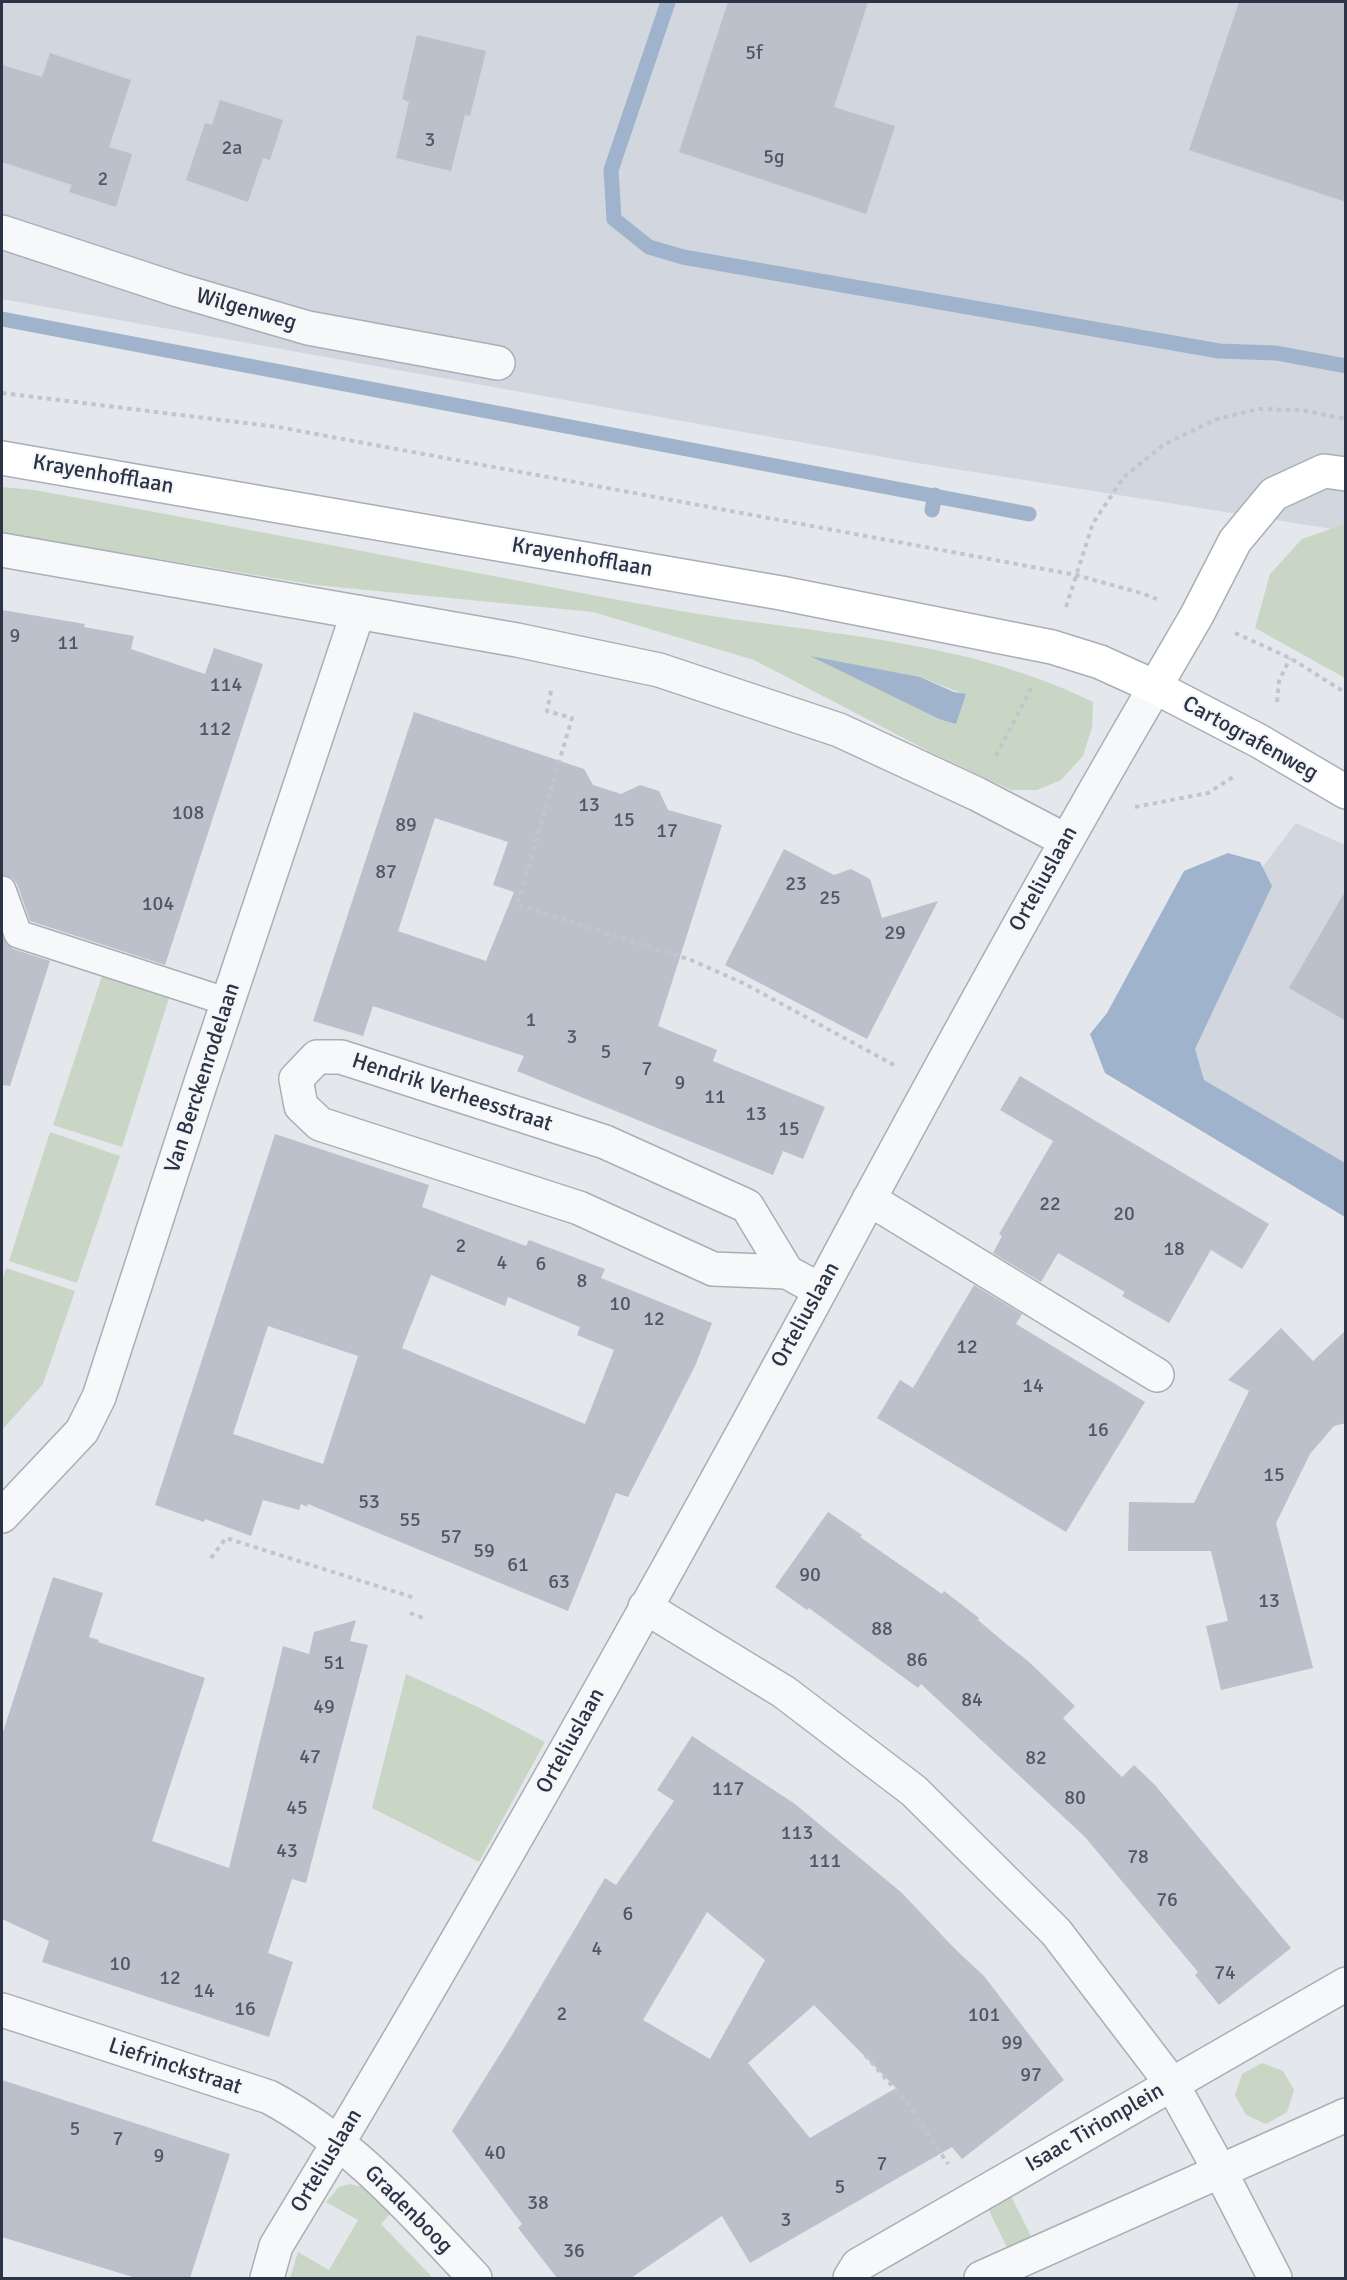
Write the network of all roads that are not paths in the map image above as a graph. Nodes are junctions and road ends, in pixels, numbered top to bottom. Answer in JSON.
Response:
{"nodes":[{"id":1,"x":2,"y":232,"type":"edge"},
{"id":2,"x":498,"y":363,"type":"dead end"},
{"id":3,"x":2,"y":458,"type":"edge"},
{"id":4,"x":1346,"y":474,"type":"edge"},
{"id":5,"x":2,"y":550,"type":"edge"},
{"id":6,"x":358,"y":612,"type":"junction"},
{"id":7,"x":1155,"y":687,"type":"junction"},
{"id":8,"x":1346,"y":792,"type":"edge"},
{"id":9,"x":1065,"y":840,"type":"junction"},
{"id":10,"x":2,"y":890,"type":"edge"},
{"id":11,"x":228,"y":1002,"type":"junction"},
{"id":12,"x":869,"y":1199,"type":"junction"},
{"id":13,"x":787,"y":1272,"type":"junction"},
{"id":14,"x":820,"y":1290,"type":"junction"},
{"id":15,"x":1157,"y":1375,"type":"dead end"},
{"id":16,"x":2,"y":1516,"type":"edge"},
{"id":17,"x":645,"y":1607,"type":"junction"},
{"id":18,"x":1346,"y":1984,"type":"edge"},
{"id":19,"x":2,"y":2010,"type":"edge"},
{"id":20,"x":1172,"y":2084,"type":"junction"},
{"id":21,"x":1346,"y":2115,"type":"edge"},
{"id":22,"x":339,"y":2144,"type":"junction"},
{"id":23,"x":1220,"y":2171,"type":"junction"},
{"id":24,"x":267,"y":2278,"type":"edge"},
{"id":25,"x":475,"y":2278,"type":"edge"},
{"id":26,"x":850,"y":2278,"type":"edge"},
{"id":27,"x":981,"y":2278,"type":"edge"},
{"id":28,"x":1275,"y":2278,"type":"edge"}],
"edges":[{"from":1,"to":2,"type":"street","name":"Wilgenweg"},
{"from":3,"to":7,"type":"street","name":"Krayenhofflaan"},
{"from":4,"to":7,"type":"street"},
{"from":5,"to":6,"type":"street"},
{"from":6,"to":9,"type":"street"},
{"from":6,"to":11,"type":"street","name":"Van Berckenrodelaan"},
{"from":7,"to":8,"type":"street","name":"Cartografenweg"},
{"from":7,"to":9,"type":"street","name":"Orteliuslaan"},
{"from":9,"to":12,"type":"street","name":"Orteliuslaan"},
{"from":10,"to":11,"type":"lane"},
{"from":11,"to":16,"type":"street","name":"Van Berckenrodelaan"},
{"from":12,"to":14,"type":"street","name":"Orteliuslaan"},
{"from":12,"to":15,"type":"street"},
{"from":13,"to":13,"type":"street","name":"Hendrik Verheesstraat"},
{"from":13,"to":14,"type":"street","name":"Hendrik Verheesstraat"},
{"from":14,"to":17,"type":"street","name":"Orteliuslaan"},
{"from":17,"to":20,"type":"street"},
{"from":17,"to":22,"type":"street","name":"Orteliuslaan"},
{"from":18,"to":20,"type":"street","name":"Isaac Tirionplein"},
{"from":19,"to":22,"type":"street","name":"Liefrinckstraat"},
{"from":20,"to":23,"type":"street"},
{"from":20,"to":26,"type":"street","name":"Isaac Tirionplein"},
{"from":21,"to":23,"type":"street"},
{"from":22,"to":24,"type":"street","name":"Orteliuslaan"},
{"from":22,"to":25,"type":"street","name":"Gradenboog"},
{"from":23,"to":27,"type":"street"},
{"from":23,"to":28,"type":"street"}]}
